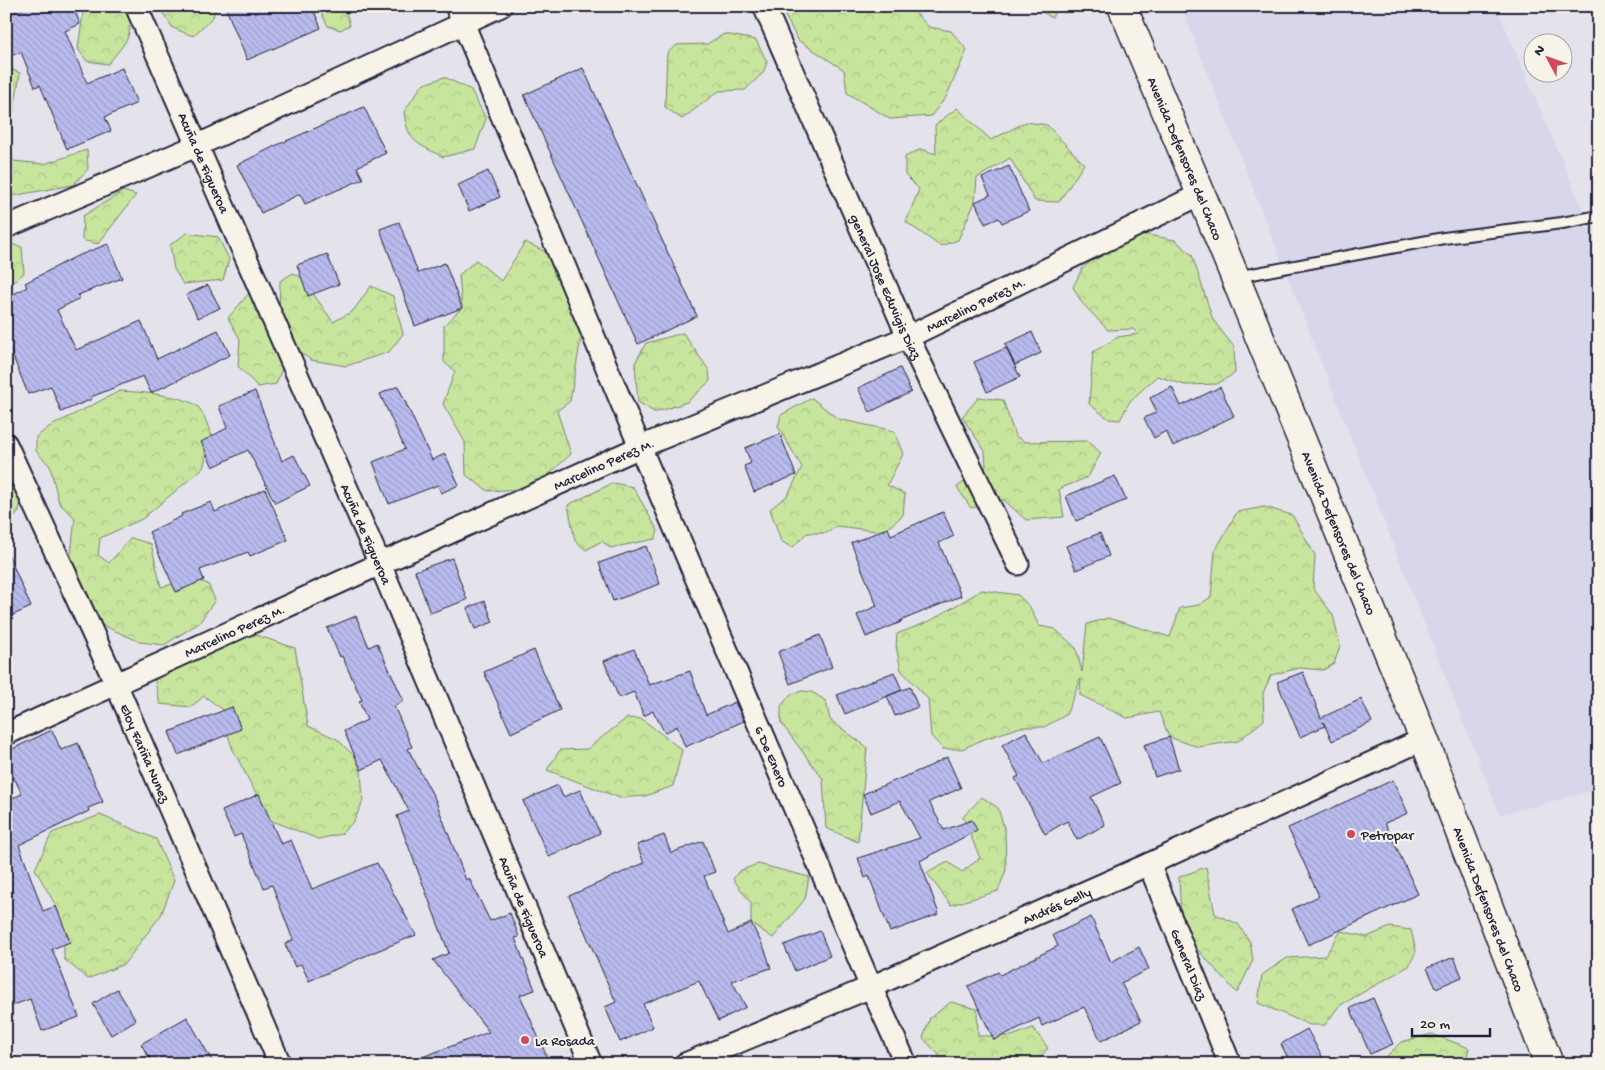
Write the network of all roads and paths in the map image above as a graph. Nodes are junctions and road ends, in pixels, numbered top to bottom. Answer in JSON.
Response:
{"nodes":[{"id":1,"x":136,"y":6,"type":"edge"},
{"id":2,"x":501,"y":6,"type":"edge"},
{"id":3,"x":764,"y":6,"type":"edge"},
{"id":4,"x":1122,"y":6,"type":"edge"},
{"id":5,"x":459,"y":15,"type":"edge"},
{"id":6,"x":196,"y":146,"type":"junction"},
{"id":7,"x":1201,"y":194,"type":"junction"},
{"id":8,"x":1599,"y":216,"type":"edge"},
{"id":9,"x":6,"y":227,"type":"edge"},
{"id":10,"x":1235,"y":278,"type":"junction"},
{"id":11,"x":908,"y":337,"type":"junction"},
{"id":12,"x":6,"y":444,"type":"edge"},
{"id":13,"x":640,"y":447,"type":"junction"},
{"id":14,"x":380,"y":564,"type":"junction"},
{"id":15,"x":1018,"y":564,"type":"dead end"},
{"id":16,"x":116,"y":684,"type":"junction"},
{"id":17,"x":6,"y":734,"type":"edge"},
{"id":18,"x":1424,"y":740,"type":"junction"},
{"id":19,"x":1149,"y":864,"type":"junction"},
{"id":20,"x":871,"y":987,"type":"junction"},
{"id":21,"x":280,"y":1064,"type":"edge"},
{"id":22,"x":592,"y":1064,"type":"edge"},
{"id":23,"x":685,"y":1064,"type":"edge"},
{"id":24,"x":906,"y":1064,"type":"edge"},
{"id":25,"x":1230,"y":1064,"type":"edge"},
{"id":26,"x":1549,"y":1064,"type":"edge"}],
"edges":[{"from":1,"to":6,"type":"street","name":"Acuña de Figueroa"},
{"from":2,"to":5,"type":"street"},
{"from":3,"to":11,"type":"street","name":"general Jose Eduvigis Diaz"},
{"from":4,"to":7,"type":"main road","name":"Avenida Defensores del Chaco"},
{"from":5,"to":6,"type":"street"},
{"from":5,"to":13,"type":"street","name":"6 De Enero"},
{"from":6,"to":9,"type":"street"},
{"from":6,"to":14,"type":"street","name":"Acuña de Figueroa"},
{"from":7,"to":10,"type":"main road","name":"Avenida Defensores del Chaco"},
{"from":7,"to":11,"type":"street","name":"Marcelino Perez M."},
{"from":8,"to":10,"type":"lane"},
{"from":10,"to":18,"type":"main road","name":"Avenida Defensores del Chaco"},
{"from":11,"to":13,"type":"street","name":"Marcelino Perez M."},
{"from":11,"to":15,"type":"street","name":"general Jose Eduvigis Diaz"},
{"from":12,"to":16,"type":"street","name":"Eloy Fariña Nunez"},
{"from":13,"to":14,"type":"street","name":"Marcelino Perez M."},
{"from":13,"to":20,"type":"street","name":"6 De Enero"},
{"from":14,"to":16,"type":"street","name":"Marcelino Perez M."},
{"from":14,"to":22,"type":"street","name":"Acuña de Figueroa"},
{"from":16,"to":17,"type":"street","name":"Marcelino Perez M."},
{"from":16,"to":21,"type":"street","name":"Eloy Fariña Nunez"},
{"from":18,"to":19,"type":"street","name":"Andrés Gelly"},
{"from":18,"to":26,"type":"main road","name":"Avenida Defensores del Chaco"},
{"from":19,"to":20,"type":"street","name":"Andrés Gelly"},
{"from":19,"to":25,"type":"street","name":"General Diaz"},
{"from":20,"to":23,"type":"street","name":"Andrés Gelly"},
{"from":20,"to":24,"type":"street","name":"6 De Enero"}]}
